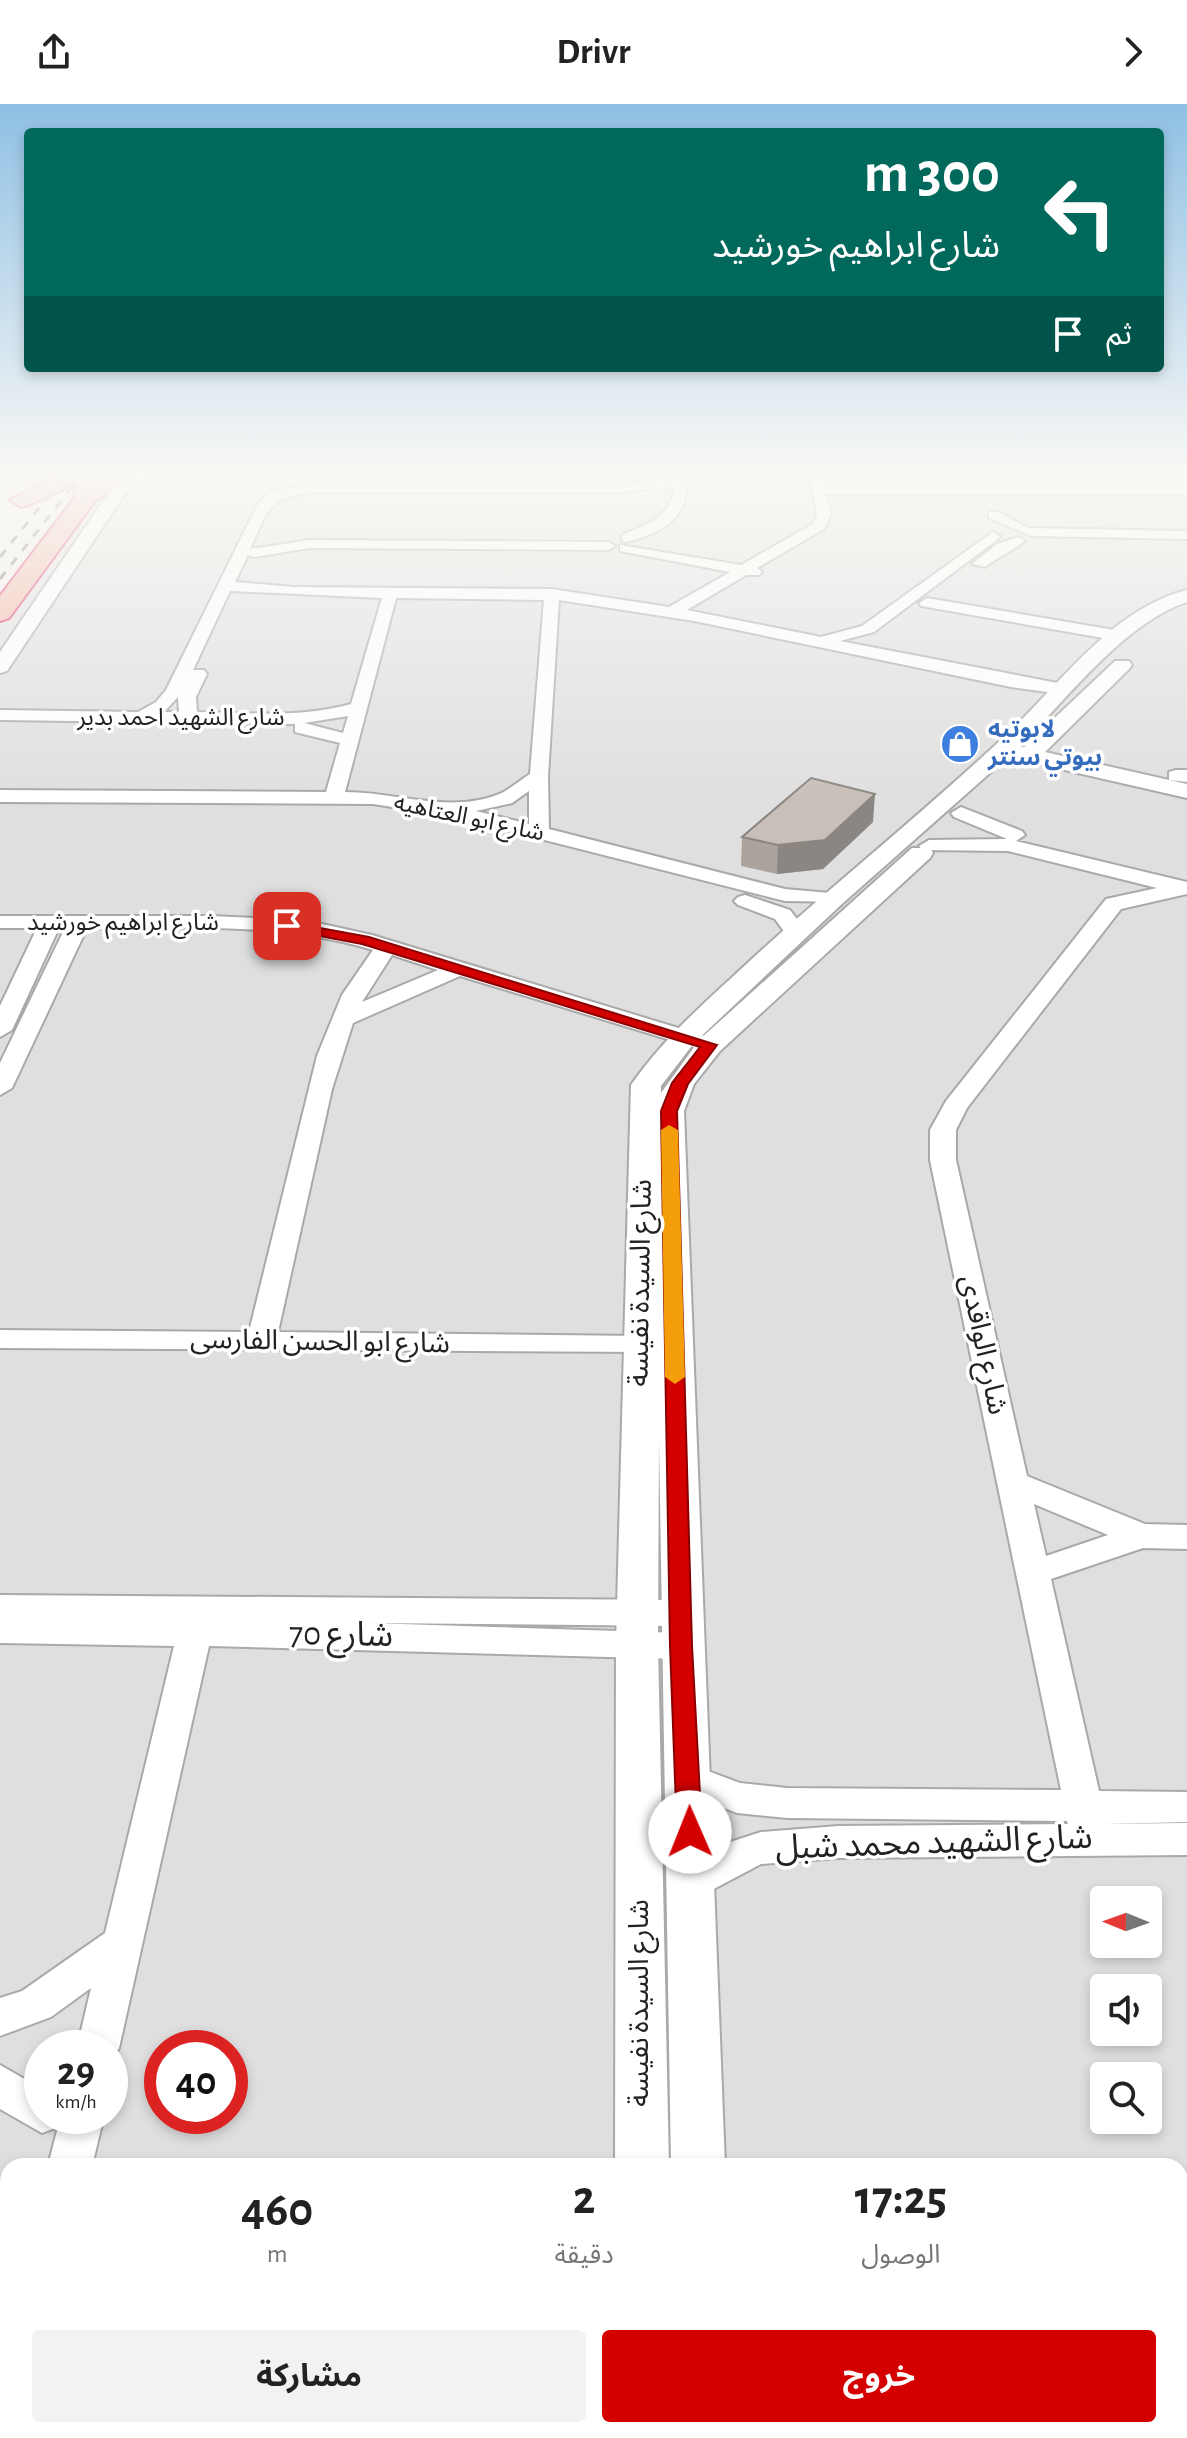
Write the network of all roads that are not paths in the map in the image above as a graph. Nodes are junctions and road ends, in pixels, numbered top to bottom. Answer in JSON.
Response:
{"nodes":[{"id":1,"x":23,"y":582,"type":"edge"},
{"id":2,"x":57,"y":582,"type":"edge"},
{"id":3,"x":234,"y":582,"type":"edge"},
{"id":4,"x":235,"y":582,"type":"edge"},
{"id":5,"x":734,"y":582,"type":"edge"},
{"id":6,"x":742,"y":582,"type":"edge"},
{"id":7,"x":926,"y":582,"type":"edge"},
{"id":8,"x":955,"y":582,"type":"edge"},
{"id":9,"x":232,"y":586,"type":"junction"},
{"id":10,"x":1187,"y":596,"type":"edge"},
{"id":11,"x":552,"y":598,"type":"junction"},
{"id":12,"x":389,"y":599,"type":"junction"},
{"id":13,"x":927,"y":603,"type":"junction"},
{"id":14,"x":229,"y":606,"type":"junction"},
{"id":15,"x":1187,"y":609,"type":"edge"},
{"id":16,"x":672,"y":612,"type":"junction"},
{"id":17,"x":0,"y":613,"type":"edge"},
{"id":18,"x":694,"y":616,"type":"junction"},
{"id":19,"x":1120,"y":636,"type":"junction"},
{"id":20,"x":818,"y":642,"type":"junction"},
{"id":21,"x":865,"y":651,"type":"junction"},
{"id":22,"x":0,"y":667,"type":"edge"},
{"id":23,"x":1056,"y":694,"type":"junction"},
{"id":24,"x":360,"y":707,"type":"junction"},
{"id":25,"x":0,"y":715,"type":"edge"},
{"id":26,"x":139,"y":718,"type":"junction"},
{"id":27,"x":188,"y":719,"type":"junction"},
{"id":28,"x":0,"y":727,"type":"edge"},
{"id":29,"x":350,"y":740,"type":"junction"},
{"id":30,"x":1021,"y":748,"type":"junction"},
{"id":31,"x":539,"y":776,"type":"junction"},
{"id":32,"x":1184,"y":781,"type":"edge"},
{"id":33,"x":0,"y":796,"type":"edge"},
{"id":34,"x":334,"y":798,"type":"junction"},
{"id":35,"x":0,"y":807,"type":"edge"},
{"id":36,"x":450,"y":810,"type":"junction"},
{"id":37,"x":961,"y":813,"type":"junction"},
{"id":38,"x":539,"y":832,"type":"junction"},
{"id":39,"x":929,"y":846,"type":"junction"},
{"id":40,"x":1034,"y":846,"type":"junction"},
{"id":41,"x":1093,"y":866,"type":"junction"},
{"id":42,"x":1186,"y":885,"type":"edge"},
{"id":43,"x":834,"y":898,"type":"junction"},
{"id":44,"x":1114,"y":904,"type":"junction"},
{"id":45,"x":0,"y":922,"type":"edge"},
{"id":46,"x":49,"y":928,"type":"junction"},
{"id":47,"x":76,"y":928,"type":"junction"},
{"id":48,"x":796,"y":932,"type":"junction"},
{"id":49,"x":0,"y":934,"type":"edge"},
{"id":50,"x":381,"y":952,"type":"junction"},
{"id":51,"x":449,"y":973,"type":"junction"},
{"id":52,"x":344,"y":1018,"type":"junction"},
{"id":53,"x":0,"y":1030,"type":"edge"},
{"id":54,"x":690,"y":1049,"type":"junction"},
{"id":55,"x":0,"y":1088,"type":"edge"},
{"id":56,"x":0,"y":1339,"type":"edge"},
{"id":57,"x":261,"y":1342,"type":"junction"},
{"id":58,"x":640,"y":1345,"type":"junction"},
{"id":59,"x":1014,"y":1483,"type":"junction"},
{"id":60,"x":1141,"y":1536,"type":"junction"},
{"id":61,"x":1187,"y":1537,"type":"edge"},
{"id":62,"x":1033,"y":1573,"type":"junction"},
{"id":63,"x":0,"y":1608,"type":"edge"},
{"id":64,"x":198,"y":1621,"type":"junction"},
{"id":65,"x":638,"y":1629,"type":"junction"},
{"id":66,"x":681,"y":1629,"type":"junction"},
{"id":67,"x":0,"y":1630,"type":"edge"},
{"id":68,"x":689,"y":1779,"type":"junction"},
{"id":69,"x":1187,"y":1807,"type":"edge"},
{"id":70,"x":1087,"y":1822,"type":"junction"},
{"id":71,"x":1187,"y":1839,"type":"edge"},
{"id":72,"x":691,"y":1884,"type":"junction"},
{"id":73,"x":122,"y":1943,"type":"junction"},
{"id":74,"x":0,"y":2017,"type":"edge"},
{"id":75,"x":102,"y":2030,"type":"edge"},
{"id":76,"x":0,"y":2085,"type":"edge"},
{"id":77,"x":24,"y":2102,"type":"edge"},
{"id":78,"x":642,"y":2158,"type":"edge"},
{"id":79,"x":698,"y":2158,"type":"edge"}],
"edges":[{"from":1,"to":17,"type":"highway"},
{"from":2,"to":22,"type":"street"},
{"from":3,"to":9,"type":"street"},
{"from":4,"to":9,"type":"street"},
{"from":5,"to":16,"type":"street"},
{"from":6,"to":18,"type":"street"},
{"from":7,"to":20,"type":"street"},
{"from":8,"to":13,"type":"street"},
{"from":9,"to":11,"type":"street"},
{"from":9,"to":14,"type":"street"},
{"from":9,"to":26,"type":"street"},
{"from":10,"to":19,"type":"street","name":"شارع السيدة نفيسة"},
{"from":11,"to":12,"type":"street"},
{"from":11,"to":16,"type":"street"},
{"from":11,"to":23,"type":"street"},
{"from":11,"to":31,"type":"street"},
{"from":12,"to":14,"type":"street"},
{"from":12,"to":24,"type":"street"},
{"from":13,"to":19,"type":"street"},
{"from":13,"to":21,"type":"street"},
{"from":14,"to":27,"type":"street"},
{"from":15,"to":30,"type":"street","name":"شارع السيدة نفيسة"},
{"from":16,"to":18,"type":"street"},
{"from":18,"to":20,"type":"street"},
{"from":19,"to":23,"type":"street","name":"شارع السيدة نفيسة"},
{"from":20,"to":21,"type":"street"},
{"from":21,"to":23,"type":"street"},
{"from":23,"to":30,"type":"street","name":"شارع السيدة نفيسة"},
{"from":24,"to":27,"type":"street","name":"شارع الشهيد احمد بدير"},
{"from":24,"to":29,"type":"street"},
{"from":25,"to":26,"type":"street","name":"شارع الشهيد احمد بدير"},
{"from":26,"to":27,"type":"street","name":"شارع الشهيد احمد بدير"},
{"from":28,"to":29,"type":"street","name":"شارع الشهيد احمد بدير"},
{"from":29,"to":34,"type":"street"},
{"from":30,"to":32,"type":"street"},
{"from":30,"to":37,"type":"street","name":"شارع السيدة نفيسة"},
{"from":30,"to":43,"type":"street","name":"شارع السيدة نفيسة"},
{"from":31,"to":36,"type":"street"},
{"from":31,"to":38,"type":"street"},
{"from":33,"to":34,"type":"street","name":"شارع ابو العتاهيه"},
{"from":34,"to":36,"type":"street","name":"شارع ابو العتاهيه"},
{"from":35,"to":48,"type":"street","name":"شارع ابو العتاهيه"},
{"from":36,"to":38,"type":"street","name":"شارع ابو العتاهيه"},
{"from":37,"to":39,"type":"street","name":"شارع السيدة نفيسة"},
{"from":37,"to":40,"type":"street"},
{"from":38,"to":43,"type":"street","name":"شارع ابو العتاهيه"},
{"from":39,"to":40,"type":"street"},
{"from":39,"to":54,"type":"street","name":"شارع السيدة نفيسة"},
{"from":40,"to":41,"type":"street"},
{"from":40,"to":42,"type":"street"},
{"from":41,"to":42,"type":"street"},
{"from":41,"to":44,"type":"street"},
{"from":42,"to":44,"type":"street"},
{"from":43,"to":48,"type":"street","name":"شارع السيدة نفيسة"},
{"from":44,"to":59,"type":"street","name":"شارع الواقدى"},
{"from":45,"to":46,"type":"street","name":"شارع ابراهيم خورشيد"},
{"from":46,"to":47,"type":"street","name":"شارع ابراهيم خورشيد"},
{"from":46,"to":49,"type":"street","name":"شارع ابراهيم خورشيد"},
{"from":46,"to":53,"type":"street"},
{"from":47,"to":50,"type":"street","name":"شارع ابراهيم خورشيد"},
{"from":47,"to":55,"type":"street"},
{"from":48,"to":54,"type":"street","name":"شارع السيدة نفيسة"},
{"from":50,"to":51,"type":"street","name":"شارع ابراهيم خورشيد"},
{"from":50,"to":52,"type":"street"},
{"from":51,"to":52,"type":"street"},
{"from":51,"to":54,"type":"street","name":"شارع ابراهيم خورشيد"},
{"from":52,"to":57,"type":"street"},
{"from":54,"to":58,"type":"street","name":"شارع السيدة نفيسة"},
{"from":54,"to":66,"type":"street","name":"شارع السيدة نفيسة"},
{"from":56,"to":57,"type":"street","name":"شارع ابو الحسن الفارسى"},
{"from":57,"to":58,"type":"street","name":"شارع ابو الحسن الفارسى"},
{"from":58,"to":65,"type":"street","name":"شارع السيدة نفيسة"},
{"from":59,"to":60,"type":"street"},
{"from":59,"to":62,"type":"street","name":"شارع الواقدى"},
{"from":60,"to":61,"type":"street"},
{"from":60,"to":62,"type":"street"},
{"from":62,"to":70,"type":"street","name":"شارع الواقدى"},
{"from":63,"to":64,"type":"street","name":"شارع 70"},
{"from":64,"to":65,"type":"street","name":"شارع 70"},
{"from":64,"to":67,"type":"street","name":"شارع 70"},
{"from":64,"to":73,"type":"street"},
{"from":65,"to":66,"type":"street","name":"شارع 70"},
{"from":65,"to":78,"type":"street","name":"شارع السيدة نفيسة"},
{"from":66,"to":68,"type":"street","name":"شارع السيدة نفيسة"},
{"from":68,"to":70,"type":"street","name":"شارع الشهيد محمد شبل"},
{"from":68,"to":72,"type":"street","name":"شارع السيدة نفيسة"},
{"from":69,"to":70,"type":"street","name":"شارع الشهيد محمد شبل"},
{"from":70,"to":71,"type":"street","name":"شارع الشهيد محمد شبل"},
{"from":70,"to":72,"type":"street","name":"شارع الشهيد محمد شبل"},
{"from":72,"to":79,"type":"street","name":"شارع السيدة نفيسة"},
{"from":73,"to":74,"type":"street"},
{"from":73,"to":75,"type":"street"},
{"from":76,"to":77,"type":"street"}]}
